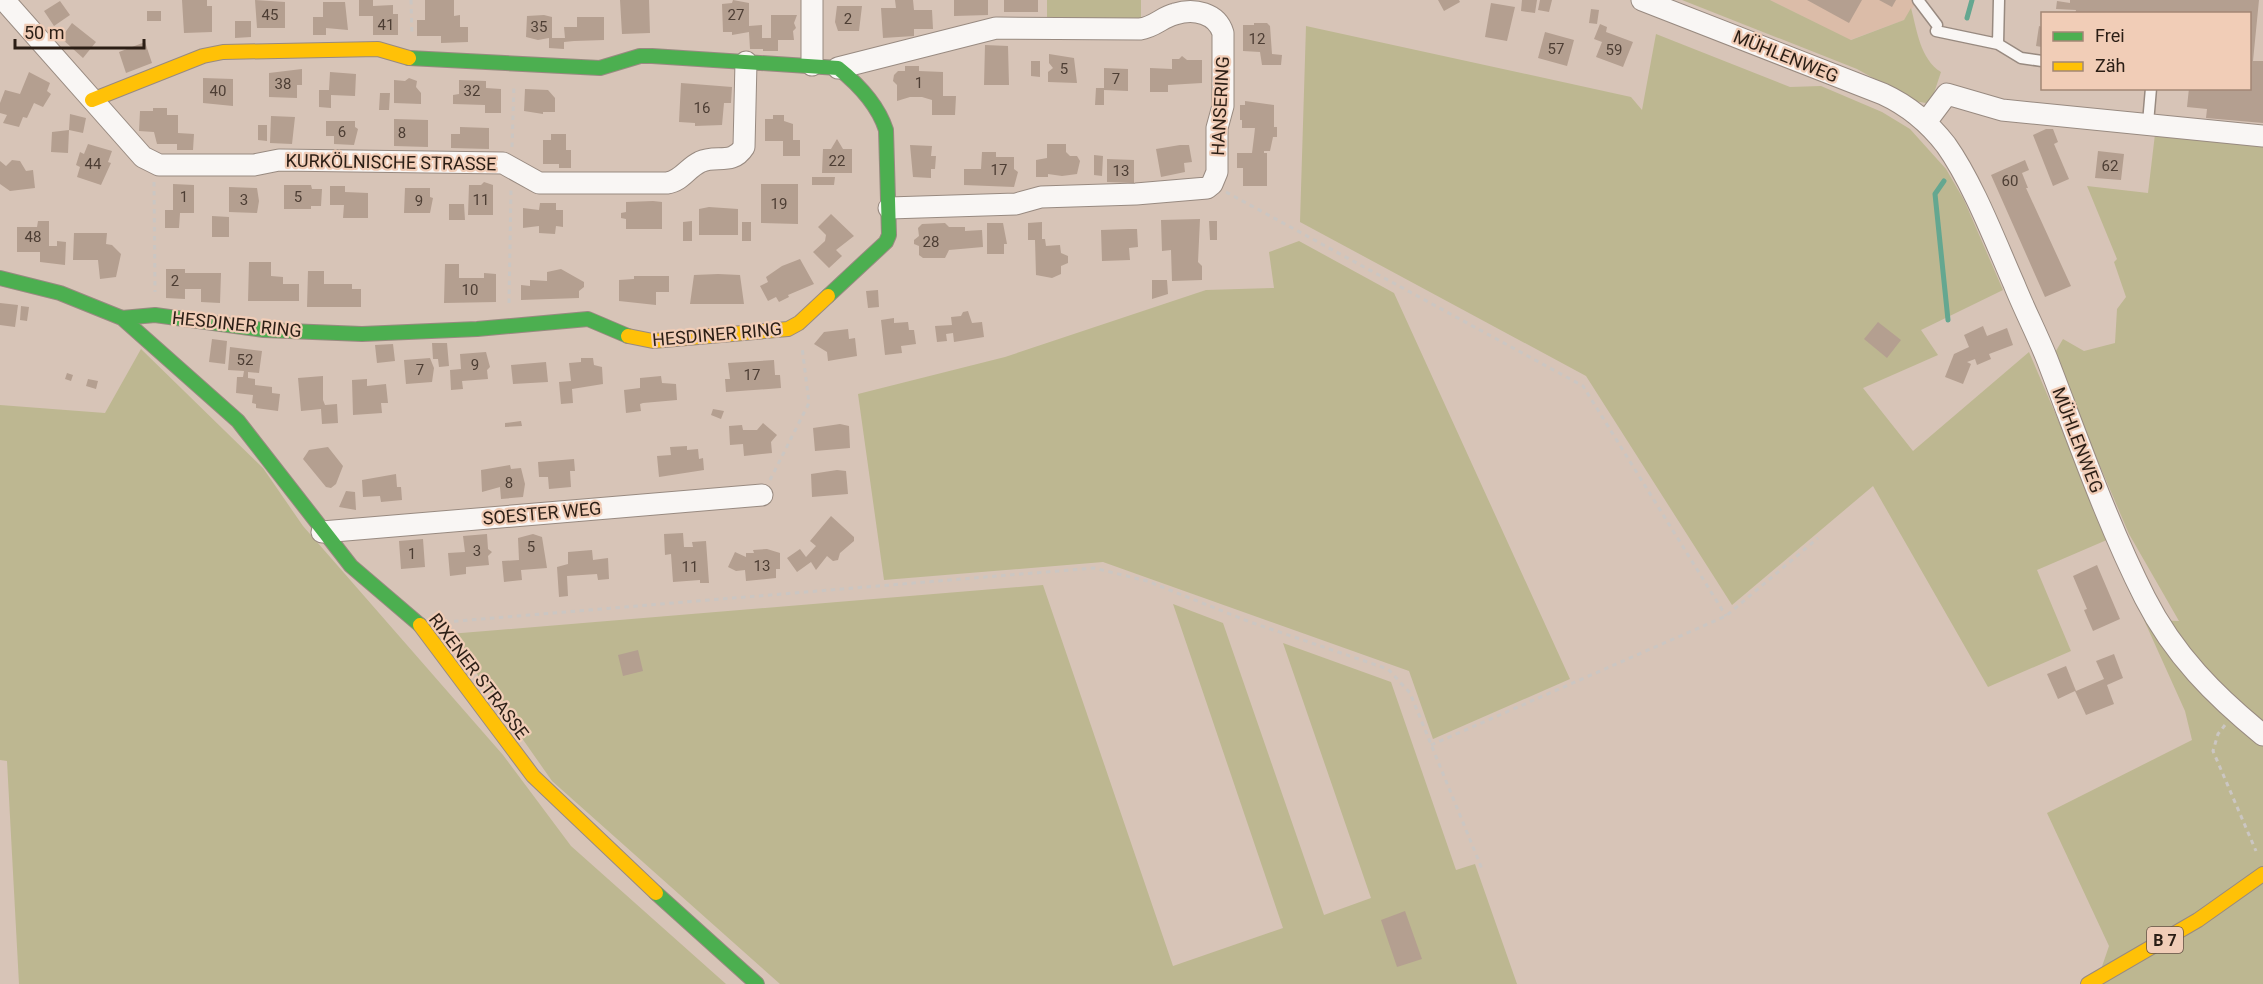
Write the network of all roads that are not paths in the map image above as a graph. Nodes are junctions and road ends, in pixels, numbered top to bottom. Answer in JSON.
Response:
{"nodes":[{"id":1,"x":4,"y":0,"type":"edge"},
{"id":2,"x":812,"y":0,"type":"edge"},
{"id":3,"x":1642,"y":0,"type":"edge"},
{"id":4,"x":1918,"y":0,"type":"edge"},
{"id":5,"x":1999,"y":0,"type":"edge"},
{"id":6,"x":1998,"y":44,"type":"junction"},
{"id":7,"x":2041,"y":61,"type":"edge"},
{"id":8,"x":746,"y":62,"type":"junction"},
{"id":9,"x":812,"y":65,"type":"junction"},
{"id":10,"x":838,"y":68,"type":"junction"},
{"id":11,"x":2151,"y":90,"type":"edge"},
{"id":12,"x":92,"y":100,"type":"junction"},
{"id":13,"x":1926,"y":122,"type":"junction"},
{"id":14,"x":2148,"y":123,"type":"junction"},
{"id":15,"x":2263,"y":136,"type":"edge"},
{"id":16,"x":889,"y":208,"type":"junction"},
{"id":17,"x":0,"y":278,"type":"edge"},
{"id":18,"x":122,"y":318,"type":"junction"},
{"id":19,"x":762,"y":495,"type":"road end"},
{"id":20,"x":322,"y":532,"type":"junction"},
{"id":21,"x":2263,"y":735,"type":"edge"},
{"id":22,"x":2263,"y":874,"type":"edge"},
{"id":23,"x":757,"y":984,"type":"edge"},
{"id":24,"x":2088,"y":984,"type":"edge"}],
"edges":[{"from":1,"to":12,"type":"street"},
{"from":2,"to":9,"type":"street"},
{"from":3,"to":13,"type":"street","name":"MÜHLENWEG"},
{"from":4,"to":6,"type":"lane"},
{"from":5,"to":6,"type":"lane"},
{"from":6,"to":7,"type":"lane"},
{"from":8,"to":9,"type":"street"},
{"from":8,"to":12,"type":"street"},
{"from":8,"to":12,"type":"street","name":"KURKÖLNISCHE STRASSE"},
{"from":9,"to":10,"type":"street"},
{"from":10,"to":16,"type":"street","name":"HESDINER RING"},
{"from":10,"to":16,"type":"street","name":"HANSERING"},
{"from":11,"to":14,"type":"lane"},
{"from":13,"to":14,"type":"street"},
{"from":13,"to":21,"type":"street","name":"MÜHLENWEG"},
{"from":14,"to":15,"type":"street"},
{"from":16,"to":18,"type":"street","name":"HESDINER RING"},
{"from":17,"to":18,"type":"street","name":"RIXENER STRASSE"},
{"from":18,"to":20,"type":"street","name":"RIXENER STRASSE"},
{"from":19,"to":20,"type":"street","name":"SOESTER WEG"},
{"from":20,"to":23,"type":"street","name":"RIXENER STRASSE"},
{"from":22,"to":24,"type":"street","number":"B 7"}]}
